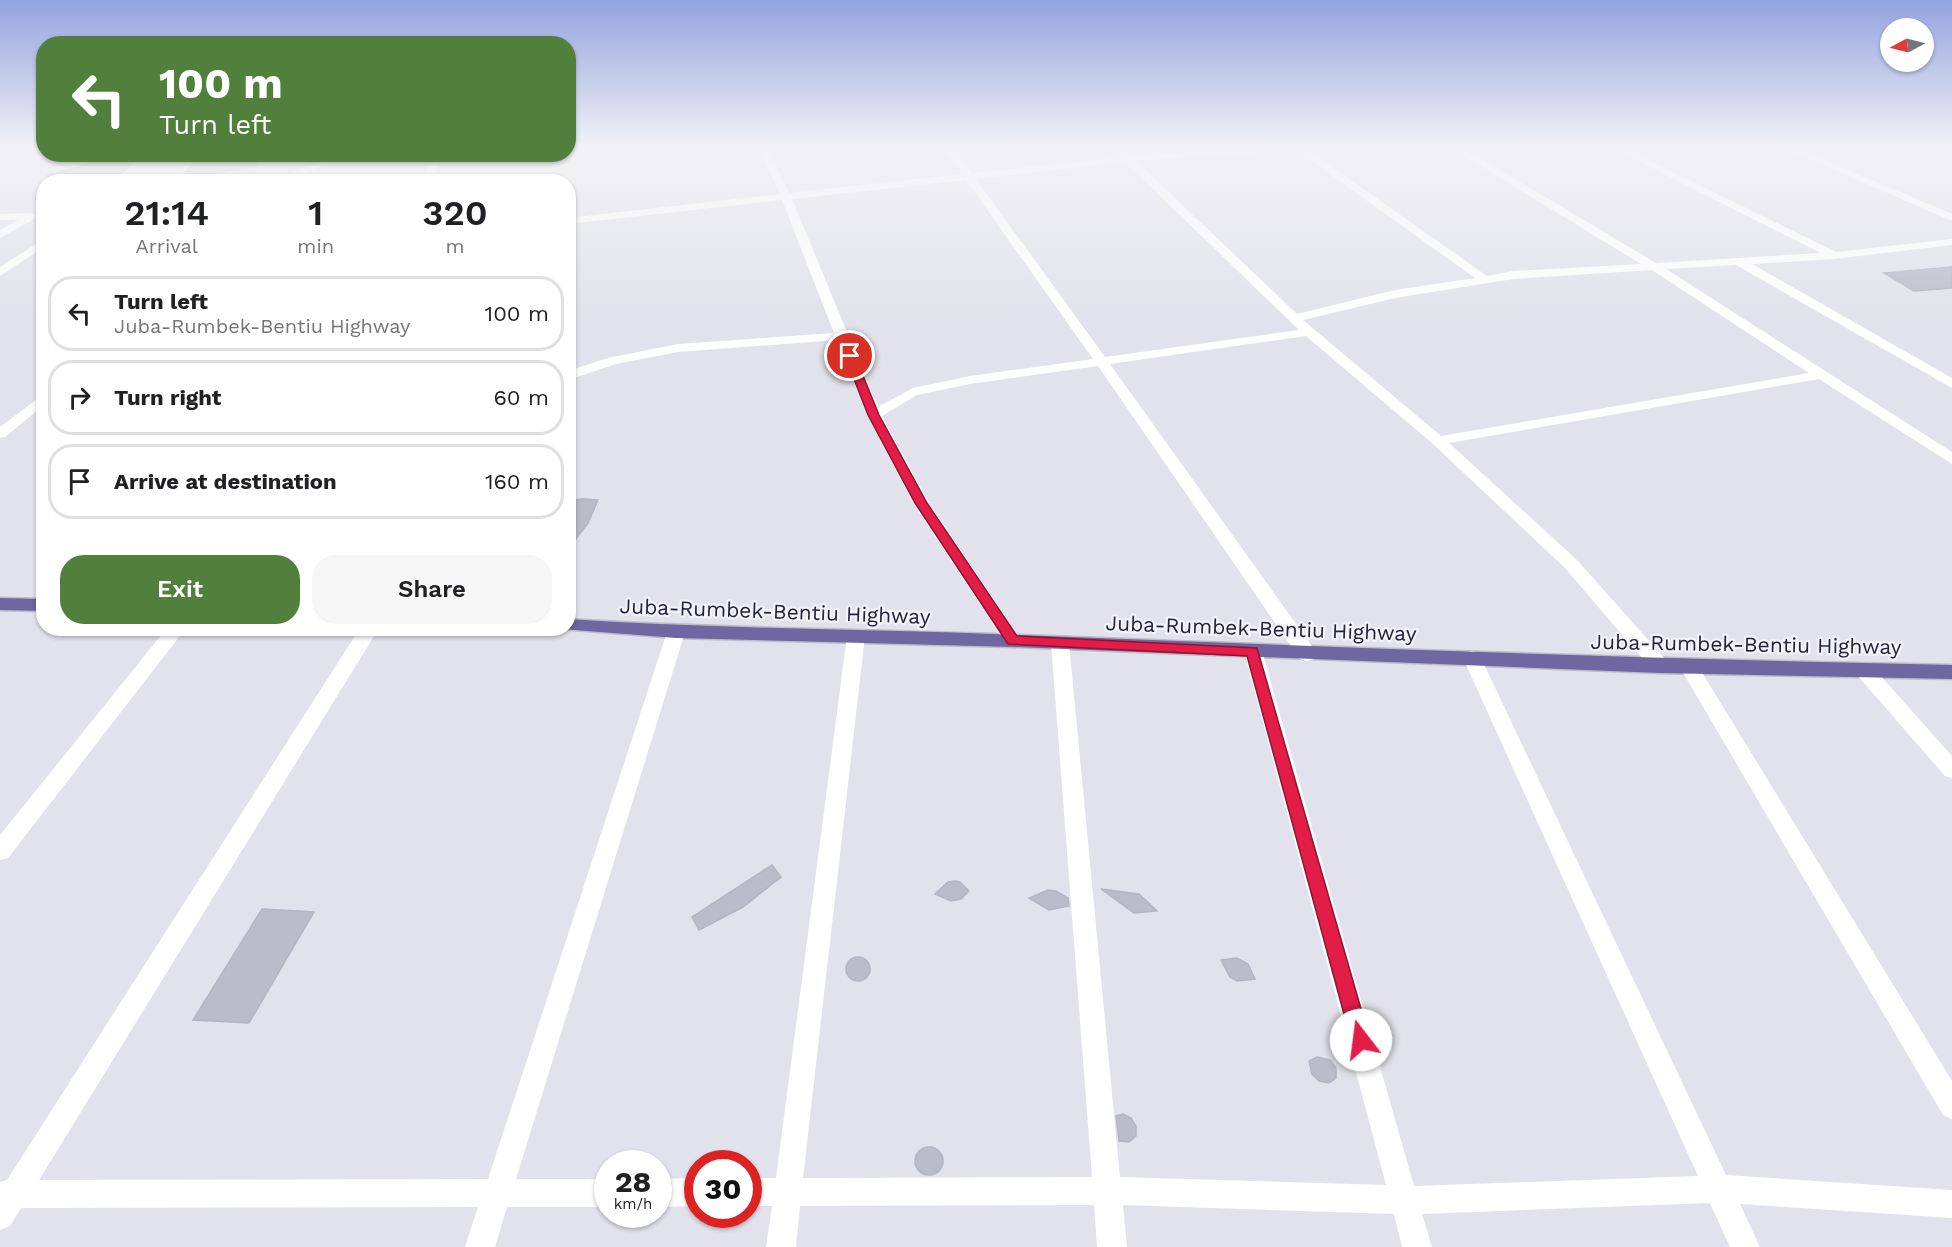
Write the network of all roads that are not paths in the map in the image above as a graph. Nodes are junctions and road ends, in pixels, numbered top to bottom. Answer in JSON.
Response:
{"nodes":[{"id":1,"x":708,"y":204,"type":"edge"},
{"id":2,"x":789,"y":204,"type":"edge"},
{"id":3,"x":990,"y":204,"type":"edge"},
{"id":4,"x":1175,"y":204,"type":"edge"},
{"id":5,"x":1381,"y":204,"type":"edge"},
{"id":6,"x":1550,"y":204,"type":"edge"},
{"id":7,"x":1730,"y":204,"type":"edge"},
{"id":8,"x":1920,"y":204,"type":"edge"},
{"id":9,"x":36,"y":214,"type":"edge"},
{"id":10,"x":32,"y":216,"type":"junction"},
{"id":11,"x":0,"y":217,"type":"edge"},
{"id":12,"x":1952,"y":218,"type":"edge"},
{"id":13,"x":576,"y":220,"type":"edge"},
{"id":14,"x":0,"y":235,"type":"edge"},
{"id":15,"x":1952,"y":242,"type":"edge"},
{"id":16,"x":36,"y":247,"type":"edge"},
{"id":17,"x":1834,"y":256,"type":"junction"},
{"id":18,"x":1739,"y":262,"type":"junction"},
{"id":19,"x":1653,"y":266,"type":"junction"},
{"id":20,"x":0,"y":272,"type":"edge"},
{"id":21,"x":1487,"y":281,"type":"junction"},
{"id":22,"x":1295,"y":318,"type":"junction"},
{"id":23,"x":1309,"y":332,"type":"junction"},
{"id":24,"x":842,"y":336,"type":"junction"},
{"id":25,"x":1102,"y":362,"type":"junction"},
{"id":26,"x":576,"y":373,"type":"edge"},
{"id":27,"x":1820,"y":375,"type":"junction"},
{"id":28,"x":1952,"y":384,"type":"edge"},
{"id":29,"x":36,"y":409,"type":"edge"},
{"id":30,"x":874,"y":415,"type":"junction"},
{"id":31,"x":0,"y":434,"type":"edge"},
{"id":32,"x":1438,"y":441,"type":"junction"},
{"id":33,"x":1952,"y":459,"type":"edge"},
{"id":34,"x":0,"y":604,"type":"edge"},
{"id":35,"x":36,"y":605,"type":"edge"},
{"id":36,"x":576,"y":626,"type":"edge"},
{"id":37,"x":676,"y":632,"type":"junction"},
{"id":38,"x":171,"y":636,"type":"edge"},
{"id":39,"x":365,"y":636,"type":"edge"},
{"id":40,"x":856,"y":636,"type":"junction"},
{"id":41,"x":1013,"y":641,"type":"junction"},
{"id":42,"x":1060,"y":643,"type":"junction"},
{"id":43,"x":1252,"y":651,"type":"junction"},
{"id":44,"x":1307,"y":654,"type":"junction"},
{"id":45,"x":1472,"y":658,"type":"junction"},
{"id":46,"x":1660,"y":666,"type":"junction"},
{"id":47,"x":1688,"y":666,"type":"junction"},
{"id":48,"x":1864,"y":670,"type":"junction"},
{"id":49,"x":1952,"y":672,"type":"edge"},
{"id":50,"x":1952,"y":770,"type":"edge"},
{"id":51,"x":0,"y":851,"type":"edge"},
{"id":52,"x":1952,"y":1106,"type":"edge"},
{"id":53,"x":1720,"y":1189,"type":"junction"},
{"id":54,"x":787,"y":1191,"type":"junction"},
{"id":55,"x":1108,"y":1191,"type":"junction"},
{"id":56,"x":762,"y":1192,"type":"edge"},
{"id":57,"x":594,"y":1193,"type":"edge"},
{"id":58,"x":496,"y":1194,"type":"junction"},
{"id":59,"x":1405,"y":1200,"type":"junction"},
{"id":60,"x":4,"y":1201,"type":"edge"},
{"id":61,"x":1952,"y":1204,"type":"edge"},
{"id":62,"x":480,"y":1247,"type":"edge"},
{"id":63,"x":781,"y":1247,"type":"edge"},
{"id":64,"x":1112,"y":1247,"type":"edge"},
{"id":65,"x":1417,"y":1247,"type":"edge"},
{"id":66,"x":1745,"y":1247,"type":"edge"}],
"edges":[{"from":1,"to":13,"type":"street"},
{"from":2,"to":24,"type":"street"},
{"from":3,"to":25,"type":"street"},
{"from":4,"to":22,"type":"street"},
{"from":5,"to":21,"type":"street"},
{"from":6,"to":19,"type":"street"},
{"from":7,"to":17,"type":"street"},
{"from":8,"to":12,"type":"street"},
{"from":9,"to":10,"type":"street"},
{"from":10,"to":11,"type":"street"},
{"from":10,"to":14,"type":"street"},
{"from":15,"to":17,"type":"street"},
{"from":16,"to":20,"type":"street"},
{"from":17,"to":18,"type":"street"},
{"from":18,"to":19,"type":"street"},
{"from":18,"to":28,"type":"street"},
{"from":19,"to":21,"type":"street"},
{"from":19,"to":27,"type":"street"},
{"from":21,"to":22,"type":"street"},
{"from":22,"to":23,"type":"street"},
{"from":23,"to":25,"type":"street"},
{"from":23,"to":32,"type":"street"},
{"from":24,"to":26,"type":"street"},
{"from":24,"to":30,"type":"street"},
{"from":25,"to":30,"type":"street"},
{"from":25,"to":44,"type":"street"},
{"from":27,"to":32,"type":"street"},
{"from":27,"to":33,"type":"street"},
{"from":29,"to":31,"type":"street"},
{"from":30,"to":41,"type":"street"},
{"from":32,"to":46,"type":"street"},
{"from":34,"to":35,"type":"main road"},
{"from":36,"to":37,"type":"main road","name":"Juba-Rumbek-Bentiu Highway"},
{"from":37,"to":40,"type":"main road","name":"Juba-Rumbek-Bentiu Highway"},
{"from":37,"to":58,"type":"street"},
{"from":38,"to":51,"type":"street"},
{"from":39,"to":60,"type":"street"},
{"from":40,"to":41,"type":"main road","name":"Juba-Rumbek-Bentiu Highway"},
{"from":40,"to":54,"type":"street"},
{"from":41,"to":42,"type":"main road","name":"Juba-Rumbek-Bentiu Highway"},
{"from":42,"to":43,"type":"main road","name":"Juba-Rumbek-Bentiu Highway"},
{"from":42,"to":55,"type":"street"},
{"from":43,"to":44,"type":"main road","name":"Juba-Rumbek-Bentiu Highway"},
{"from":43,"to":59,"type":"street"},
{"from":44,"to":45,"type":"main road","name":"Juba-Rumbek-Bentiu Highway"},
{"from":45,"to":46,"type":"main road","name":"Juba-Rumbek-Bentiu Highway"},
{"from":45,"to":53,"type":"street"},
{"from":46,"to":47,"type":"main road","name":"Juba-Rumbek-Bentiu Highway"},
{"from":47,"to":48,"type":"main road","name":"Juba-Rumbek-Bentiu Highway"},
{"from":47,"to":52,"type":"street"},
{"from":48,"to":49,"type":"main road","name":"Juba-Rumbek-Bentiu Highway"},
{"from":48,"to":50,"type":"street"},
{"from":53,"to":59,"type":"street"},
{"from":53,"to":61,"type":"street"},
{"from":53,"to":66,"type":"street"},
{"from":54,"to":55,"type":"street"},
{"from":54,"to":56,"type":"street"},
{"from":54,"to":63,"type":"street"},
{"from":55,"to":59,"type":"street"},
{"from":55,"to":64,"type":"street"},
{"from":57,"to":58,"type":"street"},
{"from":58,"to":60,"type":"street"},
{"from":58,"to":62,"type":"street"},
{"from":59,"to":65,"type":"street"}]}
